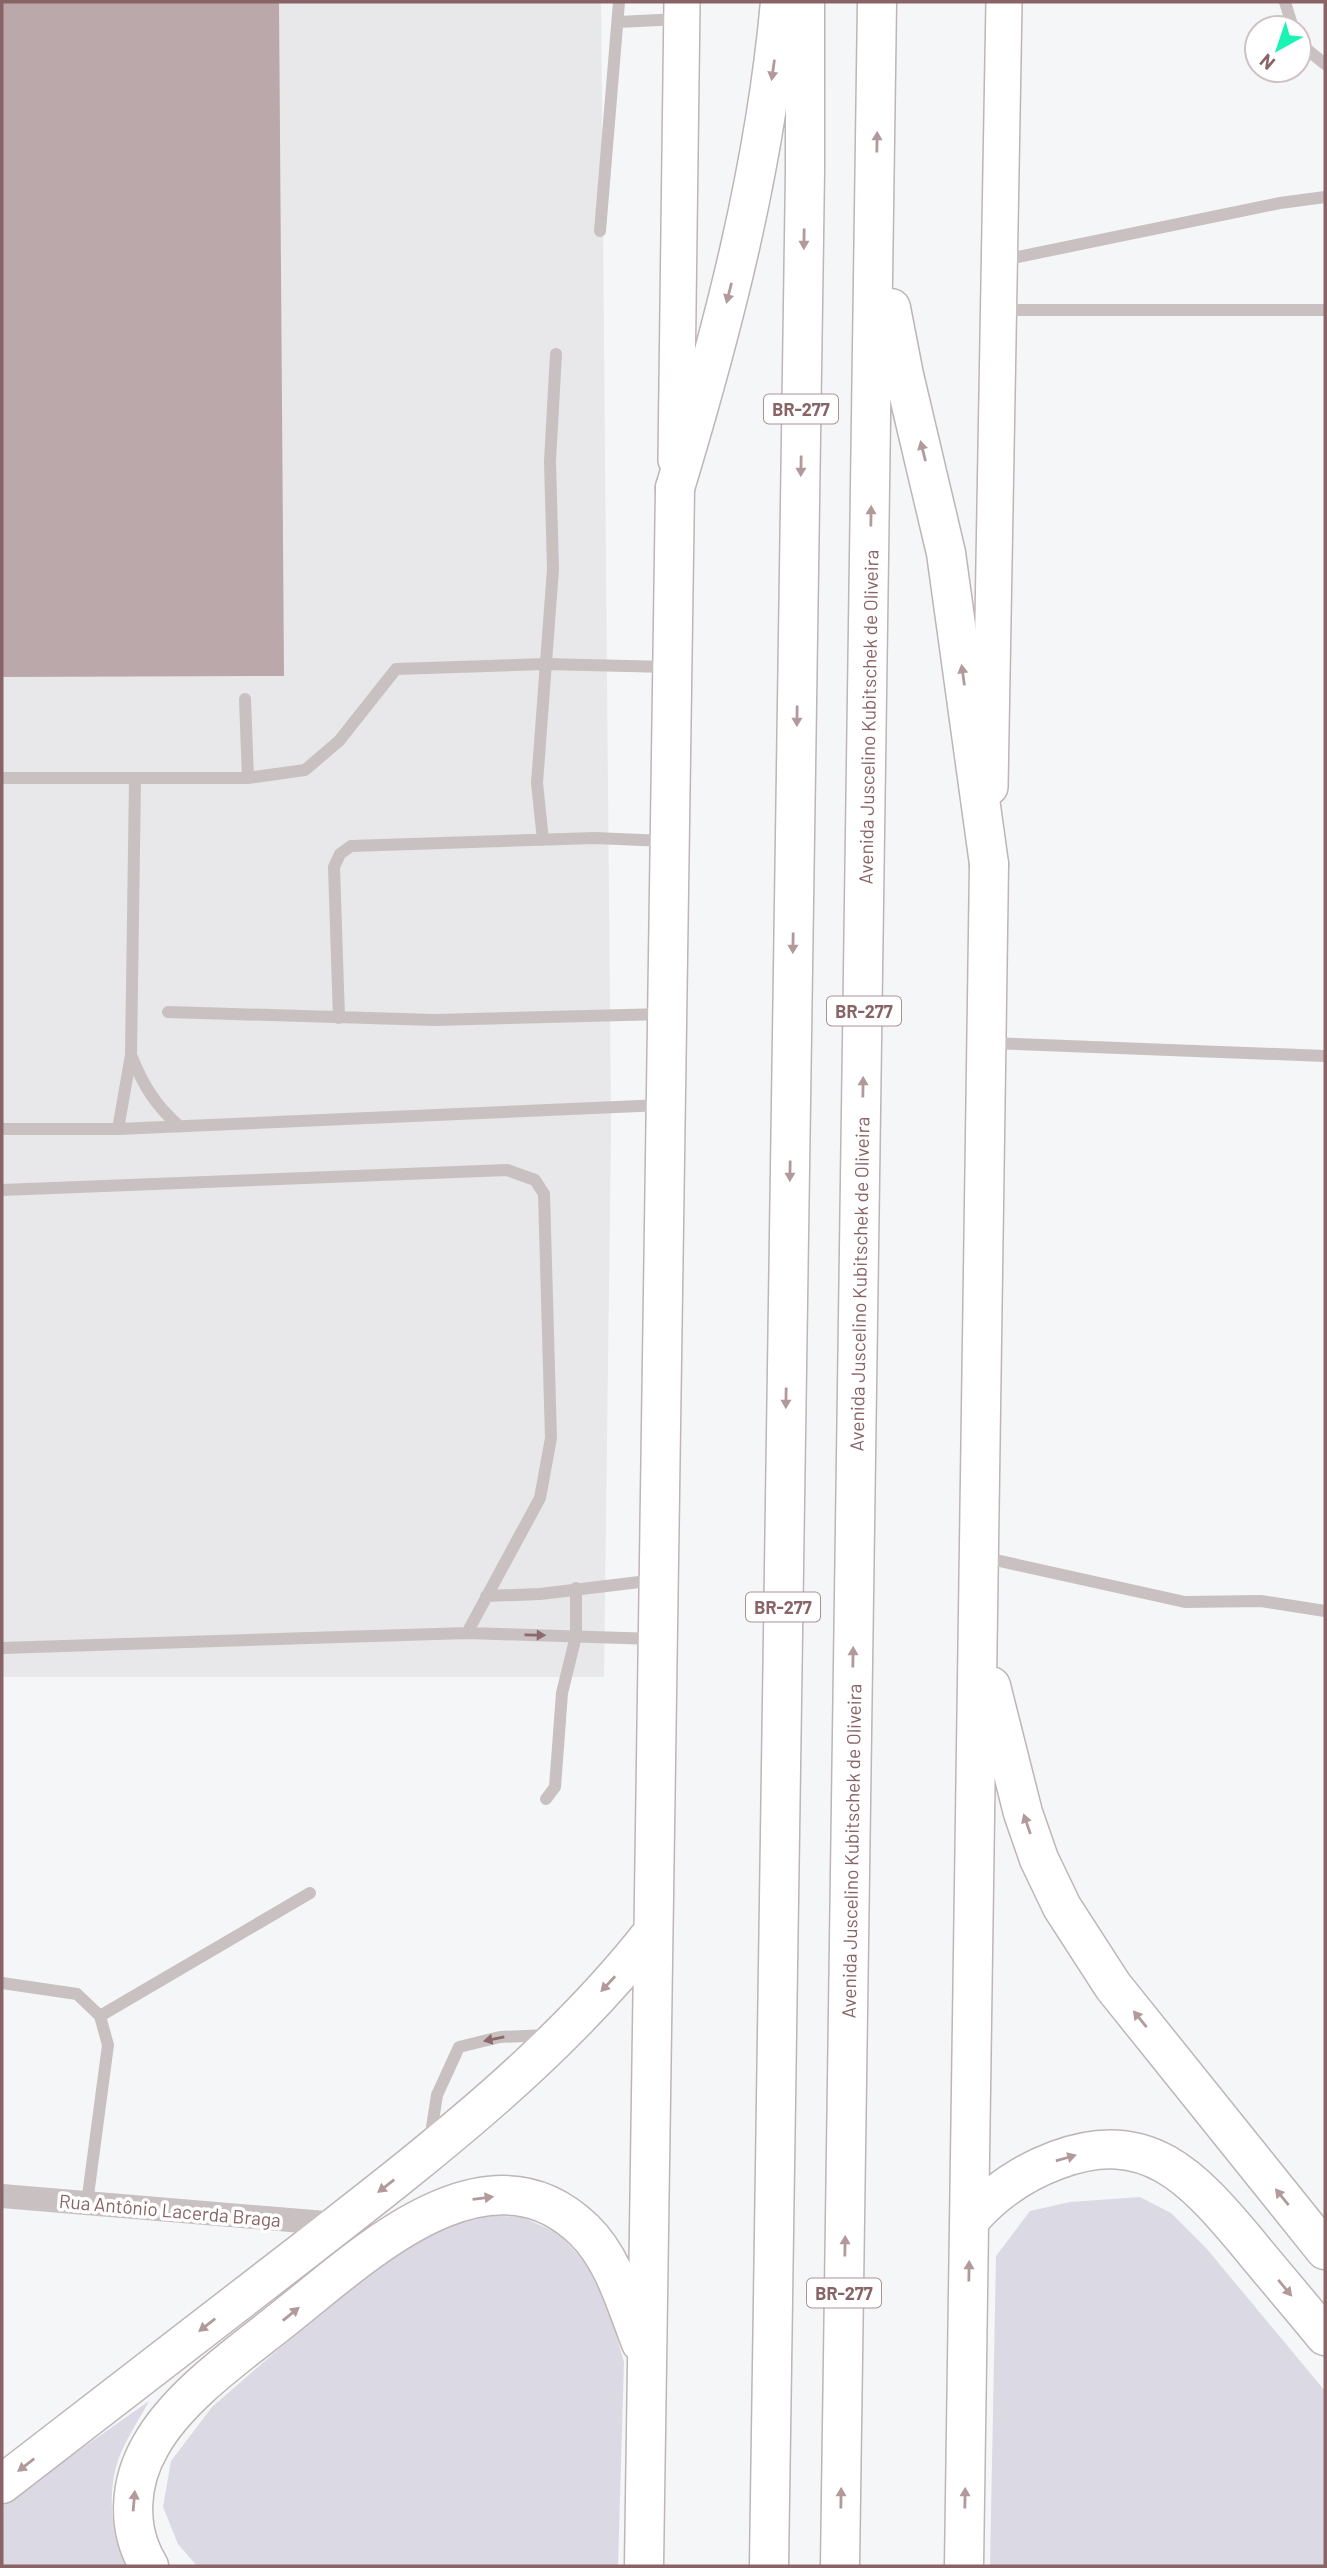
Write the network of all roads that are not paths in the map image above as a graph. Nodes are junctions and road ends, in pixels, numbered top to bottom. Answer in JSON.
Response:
{"nodes":[{"id":1,"x":619,"y":2,"type":"edge"},
{"id":2,"x":780,"y":2,"type":"edge"},
{"id":3,"x":805,"y":2,"type":"edge"},
{"id":4,"x":877,"y":2,"type":"edge"},
{"id":5,"x":1004,"y":2,"type":"edge"},
{"id":6,"x":682,"y":10,"type":"edge"},
{"id":7,"x":618,"y":22,"type":"junction"},
{"id":8,"x":1325,"y":197,"type":"edge"},
{"id":9,"x":876,"y":198,"type":"junction"},
{"id":10,"x":600,"y":231,"type":"dead end"},
{"id":11,"x":999,"y":261,"type":"junction"},
{"id":12,"x":999,"y":310,"type":"junction"},
{"id":13,"x":1325,"y":310,"type":"edge"},
{"id":14,"x":556,"y":355,"type":"dead end"},
{"id":15,"x":676,"y":488,"type":"junction"},
{"id":16,"x":544,"y":664,"type":"junction"},
{"id":17,"x":673,"y":667,"type":"junction"},
{"id":18,"x":245,"y":699,"type":"dead end"},
{"id":19,"x":2,"y":778,"type":"edge"},
{"id":20,"x":248,"y":778,"type":"junction"},
{"id":21,"x":135,"y":780,"type":"junction"},
{"id":22,"x":543,"y":840,"type":"junction"},
{"id":23,"x":670,"y":842,"type":"junction"},
{"id":24,"x":989,"y":864,"type":"junction"},
{"id":25,"x":168,"y":1013,"type":"dead end"},
{"id":26,"x":668,"y":1014,"type":"junction"},
{"id":27,"x":339,"y":1018,"type":"junction"},
{"id":28,"x":986,"y":1043,"type":"junction"},
{"id":29,"x":131,"y":1055,"type":"junction"},
{"id":30,"x":1325,"y":1056,"type":"edge"},
{"id":31,"x":666,"y":1105,"type":"junction"},
{"id":32,"x":179,"y":1126,"type":"junction"},
{"id":33,"x":2,"y":1129,"type":"edge"},
{"id":34,"x":118,"y":1129,"type":"junction"},
{"id":35,"x":2,"y":1190,"type":"edge"},
{"id":36,"x":979,"y":1556,"type":"junction"},
{"id":37,"x":660,"y":1579,"type":"junction"},
{"id":38,"x":576,"y":1588,"type":"junction"},
{"id":39,"x":486,"y":1596,"type":"junction"},
{"id":40,"x":1325,"y":1611,"type":"edge"},
{"id":41,"x":467,"y":1633,"type":"junction"},
{"id":42,"x":978,"y":1633,"type":"junction"},
{"id":43,"x":576,"y":1636,"type":"junction"},
{"id":44,"x":659,"y":1639,"type":"junction"},
{"id":45,"x":2,"y":1648,"type":"edge"},
{"id":46,"x":547,"y":1800,"type":"dead end"},
{"id":47,"x":310,"y":1893,"type":"dead end"},
{"id":48,"x":653,"y":1932,"type":"junction"},
{"id":49,"x":2,"y":1983,"type":"edge"},
{"id":50,"x":100,"y":2016,"type":"junction"},
{"id":51,"x":562,"y":2035,"type":"junction"},
{"id":52,"x":971,"y":2141,"type":"junction"},
{"id":53,"x":428,"y":2153,"type":"junction"},
{"id":54,"x":1020,"y":2177,"type":"junction"},
{"id":55,"x":2,"y":2196,"type":"edge"},
{"id":56,"x":87,"y":2203,"type":"junction"},
{"id":57,"x":970,"y":2220,"type":"junction"},
{"id":58,"x":338,"y":2224,"type":"junction"},
{"id":59,"x":1325,"y":2250,"type":"edge"},
{"id":60,"x":1325,"y":2336,"type":"edge"},
{"id":61,"x":648,"y":2363,"type":"junction"},
{"id":62,"x":2,"y":2484,"type":"edge"},
{"id":63,"x":149,"y":2566,"type":"edge"},
{"id":64,"x":643,"y":2566,"type":"edge"},
{"id":65,"x":769,"y":2566,"type":"edge"},
{"id":66,"x":840,"y":2566,"type":"edge"},
{"id":67,"x":964,"y":2566,"type":"edge"}],
"edges":[{"from":1,"to":7,"type":"lane"},
{"from":2,"to":15,"type":"main road","one_way":true},
{"from":3,"to":65,"type":"main road","number":"BR-277","one_way":true},
{"from":9,"to":4,"type":"main road","name":"Avenida Juscelino Kubitschek de Oliveira","number":"BR-277","one_way":true},
{"from":5,"to":11,"type":"main road"},
{"from":6,"to":7,"type":"lane"},
{"from":6,"to":15,"type":"main road"},
{"from":7,"to":10,"type":"lane"},
{"from":8,"to":11,"type":"lane"},
{"from":24,"to":9,"type":"main road","one_way":true},
{"from":66,"to":9,"type":"main road","name":"Avenida Juscelino Kubitschek de Oliveira","number":"BR-277","one_way":true},
{"from":11,"to":12,"type":"main road"},
{"from":12,"to":13,"type":"lane"},
{"from":12,"to":24,"type":"main road"},
{"from":14,"to":16,"type":"lane"},
{"from":15,"to":17,"type":"main road"},
{"from":16,"to":17,"type":"lane"},
{"from":16,"to":20,"type":"lane"},
{"from":16,"to":22,"type":"lane"},
{"from":17,"to":23,"type":"main road"},
{"from":18,"to":20,"type":"lane"},
{"from":19,"to":21,"type":"lane"},
{"from":20,"to":21,"type":"lane"},
{"from":21,"to":29,"type":"lane"},
{"from":22,"to":23,"type":"lane"},
{"from":22,"to":27,"type":"lane"},
{"from":23,"to":26,"type":"main road"},
{"from":24,"to":28,"type":"main road"},
{"from":25,"to":27,"type":"lane"},
{"from":26,"to":27,"type":"lane"},
{"from":26,"to":31,"type":"main road"},
{"from":28,"to":30,"type":"lane"},
{"from":28,"to":36,"type":"main road"},
{"from":29,"to":32,"type":"lane"},
{"from":29,"to":34,"type":"lane"},
{"from":31,"to":32,"type":"lane"},
{"from":31,"to":37,"type":"main road"},
{"from":32,"to":34,"type":"lane"},
{"from":33,"to":34,"type":"lane"},
{"from":35,"to":39,"type":"lane"},
{"from":36,"to":40,"type":"lane"},
{"from":36,"to":42,"type":"main road"},
{"from":37,"to":38,"type":"lane"},
{"from":37,"to":44,"type":"main road"},
{"from":38,"to":39,"type":"lane"},
{"from":38,"to":43,"type":"lane"},
{"from":39,"to":41,"type":"lane"},
{"from":41,"to":43,"type":"lane","one_way":true},
{"from":41,"to":45,"type":"lane"},
{"from":42,"to":52,"type":"main road"},
{"from":59,"to":42,"type":"main road","one_way":true},
{"from":43,"to":44,"type":"lane"},
{"from":43,"to":46,"type":"lane"},
{"from":44,"to":48,"type":"main road"},
{"from":47,"to":50,"type":"lane"},
{"from":48,"to":51,"type":"main road","one_way":true},
{"from":48,"to":61,"type":"main road"},
{"from":49,"to":50,"type":"lane"},
{"from":50,"to":56,"type":"lane"},
{"from":51,"to":53,"type":"main road"},
{"from":51,"to":53,"type":"lane","one_way":true},
{"from":52,"to":54,"type":"main road"},
{"from":52,"to":57,"type":"main road"},
{"from":53,"to":58,"type":"main road","one_way":true},
{"from":54,"to":57,"type":"main road"},
{"from":54,"to":60,"type":"main road","one_way":true},
{"from":55,"to":56,"type":"street","name":"Rua Antônio Lacerda Braga"},
{"from":56,"to":58,"type":"street","name":"Rua Antônio Lacerda Braga"},
{"from":67,"to":57,"type":"main road","one_way":true},
{"from":58,"to":62,"type":"main road","one_way":true},
{"from":63,"to":61,"type":"main road","one_way":true},
{"from":61,"to":64,"type":"main road"}]}
